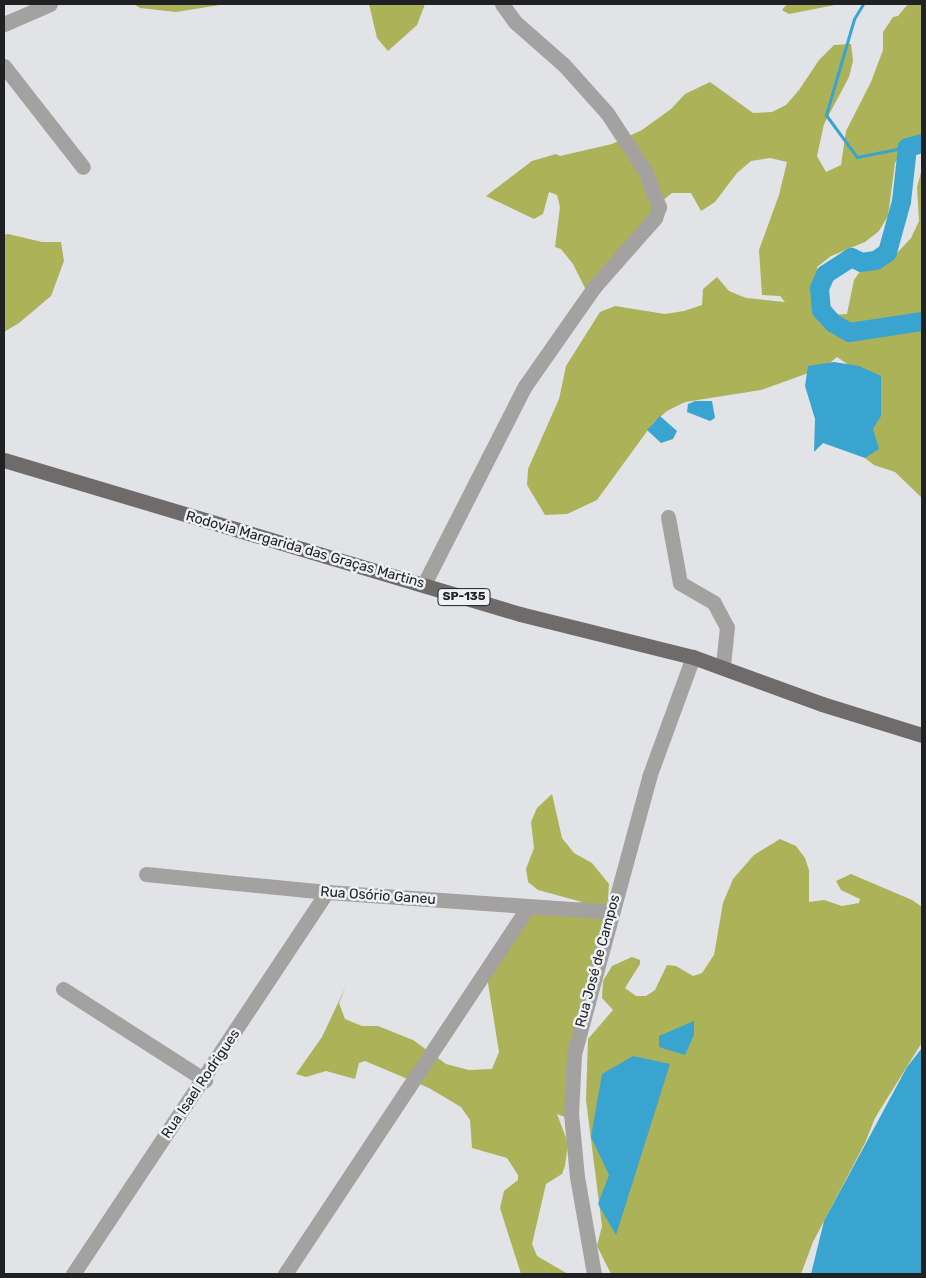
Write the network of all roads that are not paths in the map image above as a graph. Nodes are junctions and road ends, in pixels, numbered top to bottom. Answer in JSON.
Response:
{"nodes":[{"id":1,"x":50,"y":4,"type":"edge"},
{"id":2,"x":502,"y":4,"type":"edge"},
{"id":3,"x":4,"y":24,"type":"edge"},
{"id":4,"x":4,"y":66,"type":"edge"},
{"id":5,"x":83,"y":167,"type":"dead end"},
{"id":6,"x":4,"y":460,"type":"edge"},
{"id":7,"x":668,"y":517,"type":"dead end"},
{"id":8,"x":424,"y":584,"type":"junction"},
{"id":9,"x":692,"y":657,"type":"junction"},
{"id":10,"x":723,"y":666,"type":"junction"},
{"id":11,"x":918,"y":732,"type":"edge"},
{"id":12,"x":146,"y":874,"type":"dead end"},
{"id":13,"x":327,"y":892,"type":"junction"},
{"id":14,"x":528,"y":907,"type":"junction"},
{"id":15,"x":610,"y":912,"type":"junction"},
{"id":16,"x":63,"y":989,"type":"dead end"},
{"id":17,"x":205,"y":1080,"type":"junction"},
{"id":18,"x":73,"y":1274,"type":"edge"},
{"id":19,"x":285,"y":1274,"type":"edge"},
{"id":20,"x":594,"y":1274,"type":"edge"}],
"edges":[{"from":1,"to":3,"type":"street"},
{"from":2,"to":8,"type":"street"},
{"from":4,"to":5,"type":"street"},
{"from":6,"to":8,"type":"main road","name":"Rodovia Margarida das Graças Martins","number":"SP-135"},
{"from":7,"to":10,"type":"street"},
{"from":8,"to":9,"type":"main road","name":"Rodovia Margarida das Graças Martins","number":"SP-135"},
{"from":9,"to":10,"type":"main road","name":"Rodovia Margarida das Graças Martins","number":"SP-135"},
{"from":9,"to":15,"type":"street","name":"Rua José de Campos"},
{"from":10,"to":11,"type":"main road","name":"Rodovia Margarida das Graças Martins","number":"SP-135"},
{"from":12,"to":13,"type":"street","name":"Rua Osório Ganeu"},
{"from":13,"to":14,"type":"street","name":"Rua Osório Ganeu"},
{"from":13,"to":17,"type":"street","name":"Rua Isael Rodrigues"},
{"from":14,"to":15,"type":"street","name":"Rua Osório Ganeu"},
{"from":14,"to":19,"type":"street"},
{"from":15,"to":20,"type":"street","name":"Rua José de Campos"},
{"from":16,"to":17,"type":"street"},
{"from":17,"to":18,"type":"street","name":"Rua Isael Rodrigues"}]}
